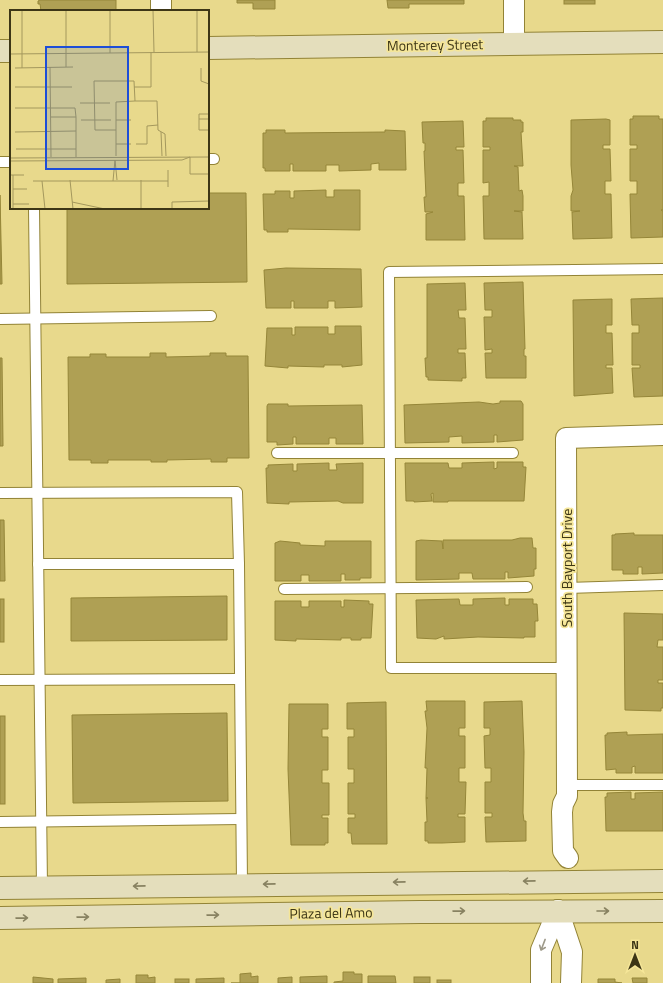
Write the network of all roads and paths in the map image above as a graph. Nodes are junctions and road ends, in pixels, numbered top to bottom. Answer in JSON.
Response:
{"nodes":[{"id":1,"x":514,"y":0,"type":"edge"},
{"id":2,"x":663,"y":42,"type":"edge"},
{"id":3,"x":514,"y":44,"type":"junction"},
{"id":4,"x":209,"y":48,"type":"edge"},
{"id":5,"x":34,"y":209,"type":"edge"},
{"id":6,"x":663,"y":269,"type":"edge"},
{"id":7,"x":211,"y":316,"type":"dead end"},
{"id":8,"x":0,"y":319,"type":"edge"},
{"id":9,"x":35,"y":319,"type":"junction"},
{"id":10,"x":663,"y":435,"type":"edge"},
{"id":11,"x":390,"y":452,"type":"junction"},
{"id":12,"x":513,"y":453,"type":"dead end"},
{"id":13,"x":277,"y":454,"type":"dead end"},
{"id":14,"x":0,"y":492,"type":"edge"},
{"id":15,"x":37,"y":493,"type":"junction"},
{"id":16,"x":38,"y":564,"type":"junction"},
{"id":17,"x":239,"y":564,"type":"junction"},
{"id":18,"x":663,"y":585,"type":"edge"},
{"id":19,"x":527,"y":587,"type":"dead end"},
{"id":20,"x":567,"y":588,"type":"junction"},
{"id":21,"x":284,"y":589,"type":"dead end"},
{"id":22,"x":391,"y":589,"type":"junction"},
{"id":23,"x":568,"y":668,"type":"junction"},
{"id":24,"x":240,"y":678,"type":"junction"},
{"id":25,"x":40,"y":679,"type":"junction"},
{"id":26,"x":0,"y":680,"type":"edge"},
{"id":27,"x":663,"y":784,"type":"edge"},
{"id":28,"x":567,"y":790,"type":"junction"},
{"id":29,"x":241,"y":820,"type":"junction"},
{"id":30,"x":41,"y":821,"type":"junction"},
{"id":31,"x":0,"y":822,"type":"edge"},
{"id":32,"x":568,"y":881,"type":"junction"},
{"id":33,"x":663,"y":881,"type":"edge"},
{"id":34,"x":242,"y":884,"type":"junction"},
{"id":35,"x":42,"y":887,"type":"junction"},
{"id":36,"x":0,"y":888,"type":"edge"},
{"id":37,"x":564,"y":910,"type":"junction"},
{"id":38,"x":663,"y":911,"type":"edge"},
{"id":39,"x":0,"y":918,"type":"edge"},
{"id":40,"x":44,"y":918,"type":"junction"},
{"id":41,"x":541,"y":983,"type":"edge"},
{"id":42,"x":571,"y":983,"type":"edge"}],
"edges":[{"from":1,"to":3,"type":"street"},
{"from":2,"to":3,"type":"main road","name":"Monterey Street"},
{"from":3,"to":4,"type":"main road","name":"Monterey Street"},
{"from":5,"to":9,"type":"lane"},
{"from":6,"to":11,"type":"lane"},
{"from":7,"to":9,"type":"lane"},
{"from":8,"to":9,"type":"lane"},
{"from":9,"to":15,"type":"lane"},
{"from":10,"to":20,"type":"street","name":"South Bayport Drive"},
{"from":11,"to":12,"type":"lane"},
{"from":11,"to":13,"type":"lane"},
{"from":11,"to":22,"type":"lane"},
{"from":14,"to":15,"type":"lane"},
{"from":15,"to":16,"type":"lane"},
{"from":15,"to":17,"type":"lane"},
{"from":16,"to":17,"type":"lane"},
{"from":16,"to":25,"type":"lane"},
{"from":17,"to":24,"type":"lane"},
{"from":18,"to":20,"type":"lane"},
{"from":19,"to":22,"type":"lane"},
{"from":20,"to":23,"type":"street","name":"South Bayport Drive"},
{"from":21,"to":22,"type":"lane"},
{"from":22,"to":23,"type":"lane"},
{"from":23,"to":28,"type":"street","name":"South Bayport Drive"},
{"from":24,"to":25,"type":"lane"},
{"from":24,"to":29,"type":"lane"},
{"from":25,"to":26,"type":"lane"},
{"from":25,"to":30,"type":"lane"},
{"from":27,"to":28,"type":"lane"},
{"from":28,"to":32,"type":"street","name":"South Bayport Drive"},
{"from":29,"to":30,"type":"lane"},
{"from":29,"to":34,"type":"lane"},
{"from":30,"to":31,"type":"lane"},
{"from":30,"to":35,"type":"lane"},
{"from":32,"to":33,"type":"main road"},
{"from":32,"to":34,"type":"main road","one_way":true},
{"from":32,"to":37,"type":"main road"},
{"from":34,"to":35,"type":"main road","one_way":true},
{"from":35,"to":36,"type":"main road"},
{"from":35,"to":40,"type":"main road"},
{"from":37,"to":38,"type":"main road","name":"Plaza del Amo","one_way":true},
{"from":40,"to":37,"type":"main road","name":"Plaza del Amo","one_way":true},
{"from":37,"to":41,"type":"street","one_way":true},
{"from":37,"to":42,"type":"street"},
{"from":39,"to":40,"type":"main road","name":"Plaza del Amo","one_way":true}]}
